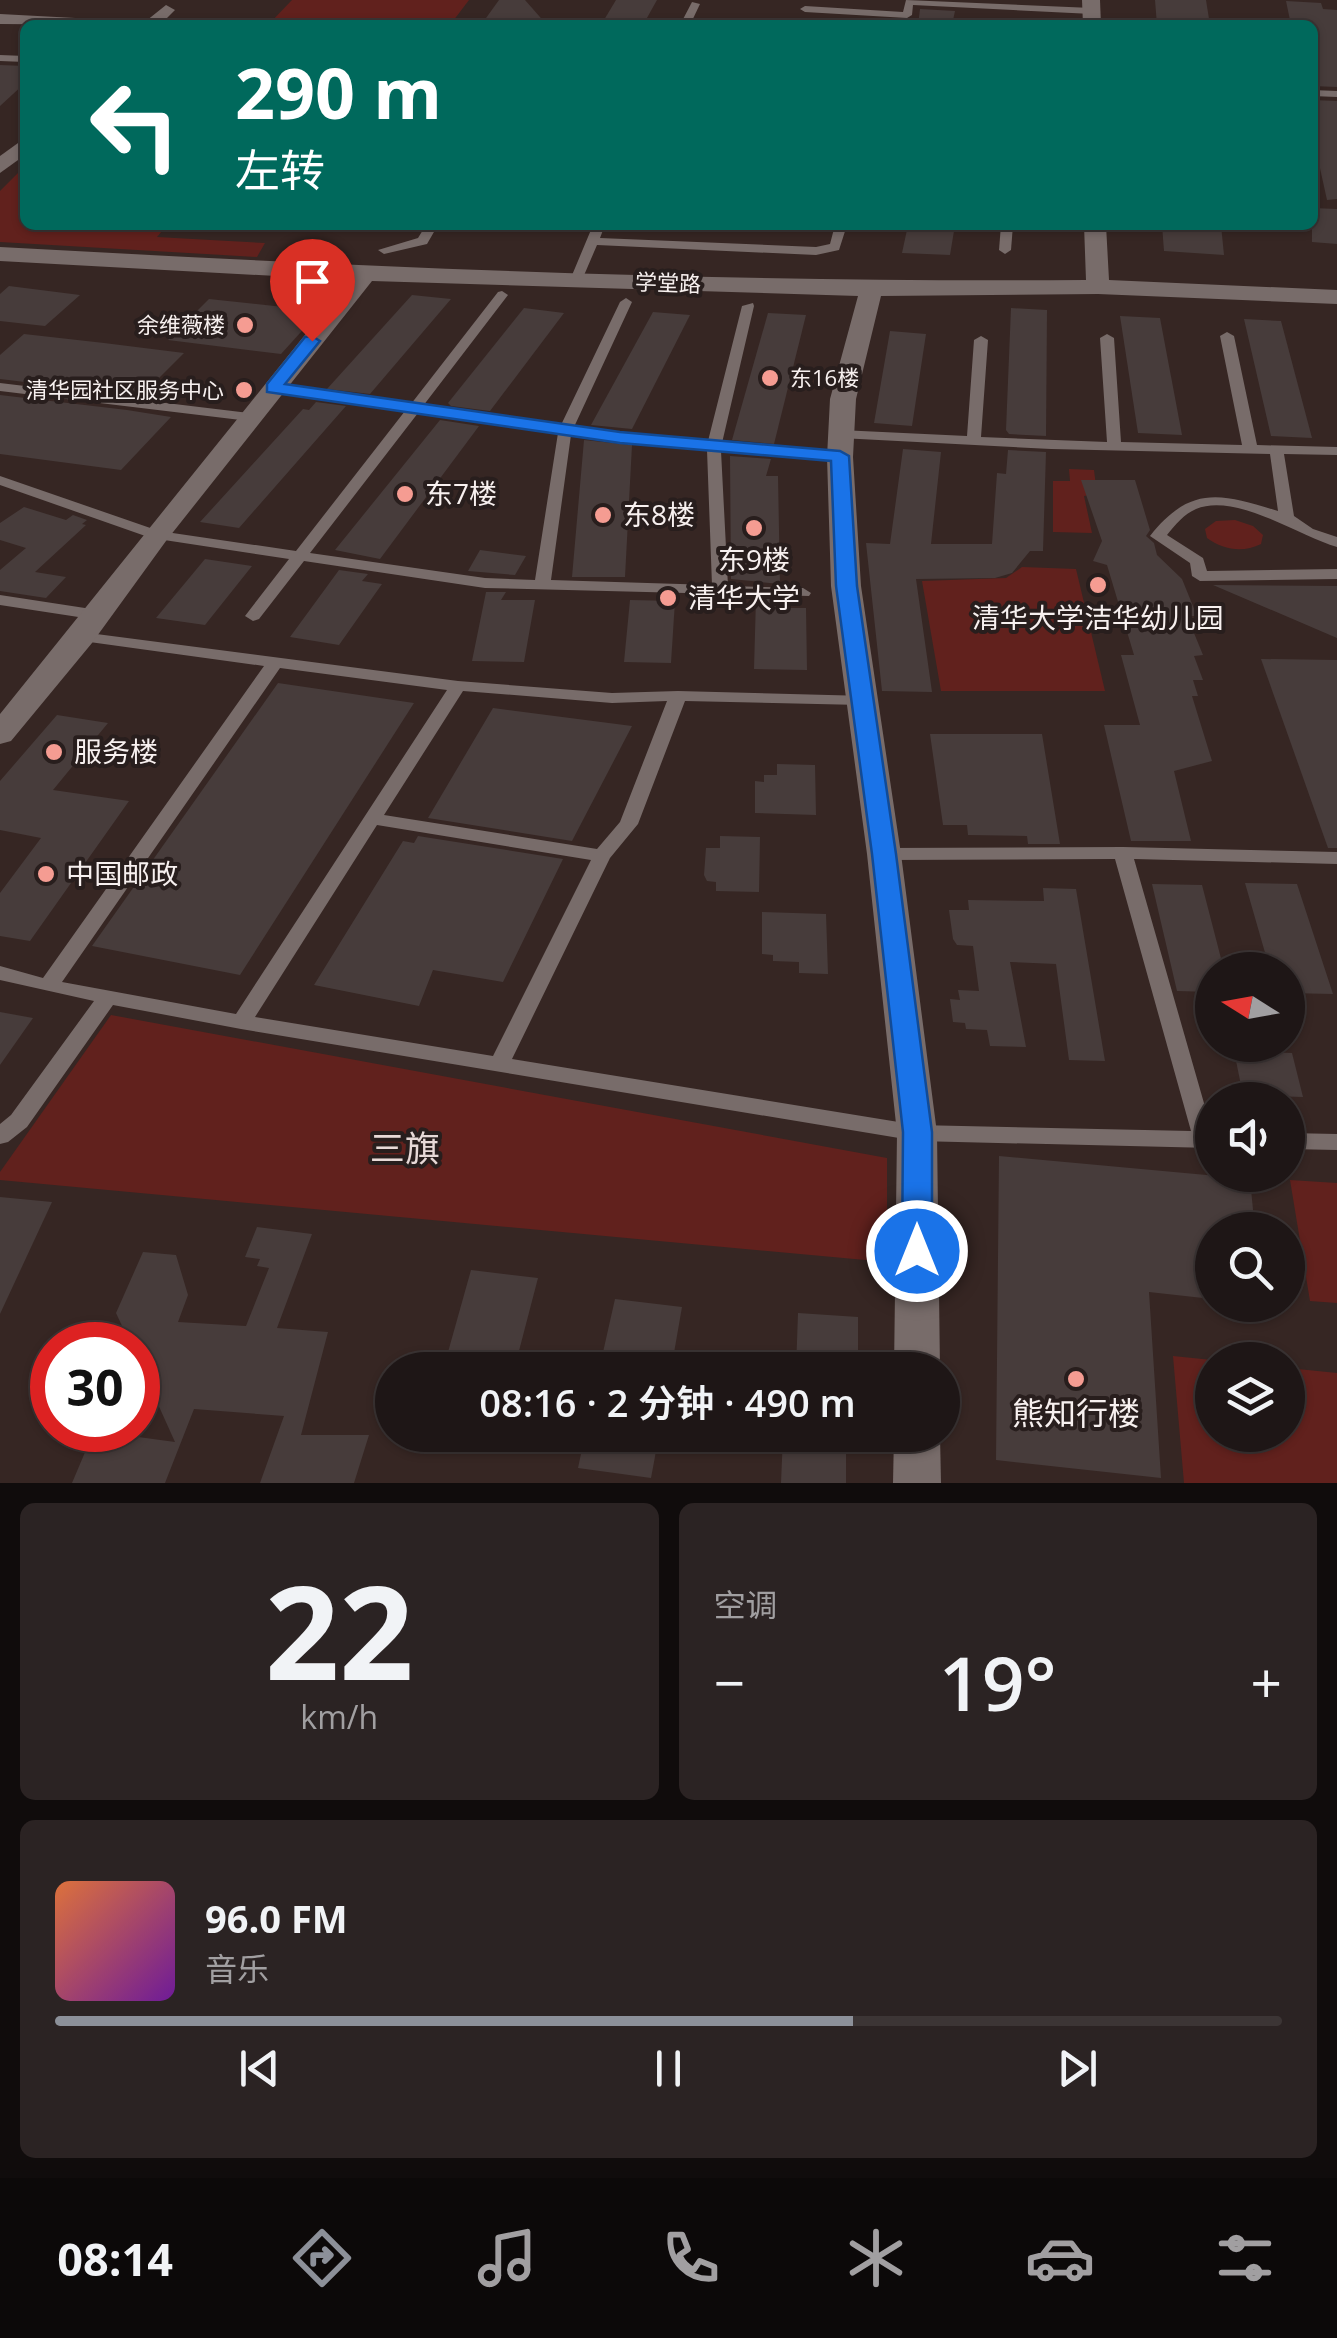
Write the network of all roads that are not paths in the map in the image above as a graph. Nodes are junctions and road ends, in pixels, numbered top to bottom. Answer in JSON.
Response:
{"nodes":[{"id":1,"x":694,"y":4,"type":"dead end"},
{"id":2,"x":805,"y":10,"type":"dead end"},
{"id":3,"x":1092,"y":12,"type":"edge"},
{"id":4,"x":876,"y":13,"type":"junction"},
{"id":5,"x":687,"y":20,"type":"edge"},
{"id":6,"x":874,"y":20,"type":"edge"},
{"id":7,"x":902,"y":20,"type":"edge"},
{"id":8,"x":20,"y":149,"type":"edge"},
{"id":9,"x":0,"y":167,"type":"edge"},
{"id":10,"x":429,"y":230,"type":"edge"},
{"id":11,"x":596,"y":230,"type":"edge"},
{"id":12,"x":840,"y":230,"type":"edge"},
{"id":13,"x":1007,"y":230,"type":"edge"},
{"id":14,"x":1096,"y":230,"type":"edge"},
{"id":15,"x":592,"y":241,"type":"junction"},
{"id":16,"x":1005,"y":250,"type":"dead end"},
{"id":17,"x":0,"y":254,"type":"edge"},
{"id":18,"x":366,"y":274,"type":"junction"},
{"id":19,"x":576,"y":280,"type":"junction"},
{"id":20,"x":1098,"y":287,"type":"junction"},
{"id":21,"x":871,"y":289,"type":"junction"},
{"id":22,"x":502,"y":295,"type":"dead end"},
{"id":23,"x":1337,"y":297,"type":"edge"},
{"id":24,"x":626,"y":302,"type":"dead end"},
{"id":25,"x":748,"y":306,"type":"dead end"},
{"id":26,"x":1227,"y":336,"type":"dead end"},
{"id":27,"x":1107,"y":338,"type":"dead end"},
{"id":28,"x":981,"y":340,"type":"dead end"},
{"id":29,"x":0,"y":387,"type":"edge"},
{"id":30,"x":273,"y":388,"type":"junction"},
{"id":31,"x":410,"y":409,"type":"junction"},
{"id":32,"x":249,"y":417,"type":"junction"},
{"id":33,"x":565,"y":431,"type":"junction"},
{"id":34,"x":974,"y":442,"type":"junction"},
{"id":35,"x":840,"y":446,"type":"junction"},
{"id":36,"x":1114,"y":446,"type":"junction"},
{"id":37,"x":714,"y":448,"type":"junction"},
{"id":38,"x":1250,"y":448,"type":"junction"},
{"id":39,"x":1276,"y":449,"type":"junction"},
{"id":40,"x":1337,"y":451,"type":"edge"},
{"id":41,"x":0,"y":480,"type":"edge"},
{"id":42,"x":1287,"y":518,"type":"junction"},
{"id":43,"x":156,"y":535,"type":"junction"},
{"id":44,"x":1337,"y":542,"type":"edge"},
{"id":45,"x":300,"y":553,"type":"junction"},
{"id":46,"x":1337,"y":574,"type":"edge"},
{"id":47,"x":542,"y":584,"type":"junction"},
{"id":48,"x":720,"y":590,"type":"junction"},
{"id":49,"x":802,"y":593,"type":"dead end"},
{"id":50,"x":0,"y":600,"type":"edge"},
{"id":51,"x":253,"y":616,"type":"dead end"},
{"id":52,"x":89,"y":626,"type":"junction"},
{"id":53,"x":274,"y":664,"type":"junction"},
{"id":54,"x":458,"y":686,"type":"junction"},
{"id":55,"x":678,"y":696,"type":"junction"},
{"id":56,"x":861,"y":700,"type":"junction"},
{"id":57,"x":0,"y":734,"type":"edge"},
{"id":58,"x":372,"y":819,"type":"junction"},
{"id":59,"x":1123,"y":853,"type":"junction"},
{"id":60,"x":884,"y":854,"type":"junction"},
{"id":61,"x":602,"y":856,"type":"junction"},
{"id":62,"x":1337,"y":858,"type":"edge"},
{"id":63,"x":0,"y":973,"type":"edge"},
{"id":64,"x":48,"y":986,"type":"junction"},
{"id":65,"x":108,"y":997,"type":"junction"},
{"id":66,"x":241,"y":1022,"type":"junction"},
{"id":67,"x":499,"y":1064,"type":"junction"},
{"id":68,"x":1195,"y":1096,"type":"edge"},
{"id":69,"x":918,"y":1132,"type":"junction"},
{"id":70,"x":0,"y":1136,"type":"edge"},
{"id":71,"x":1195,"y":1140,"type":"edge"},
{"id":72,"x":1305,"y":1141,"type":"edge"},
{"id":73,"x":1337,"y":1142,"type":"edge"},
{"id":74,"x":917,"y":1352,"type":"edge"},
{"id":75,"x":917,"y":1452,"type":"edge"},
{"id":76,"x":917,"y":1483,"type":"edge"}],
"edges":[{"from":1,"to":5,"type":"lane"},
{"from":2,"to":4,"type":"lane"},
{"from":3,"to":7,"type":"lane"},
{"from":4,"to":6,"type":"lane"},
{"from":4,"to":7,"type":"lane"},
{"from":8,"to":9,"type":"street"},
{"from":10,"to":18,"type":"lane"},
{"from":11,"to":15,"type":"lane"},
{"from":12,"to":15,"type":"lane"},
{"from":13,"to":16,"type":"lane"},
{"from":14,"to":20,"type":"street"},
{"from":15,"to":19,"type":"lane"},
{"from":17,"to":18,"type":"street","name":"学堂路"},
{"from":18,"to":19,"type":"street","name":"学堂路"},
{"from":18,"to":30,"type":"street"},
{"from":19,"to":21,"type":"street","name":"学堂路"},
{"from":20,"to":21,"type":"street","name":"学堂路"},
{"from":20,"to":23,"type":"street","name":"学堂路"},
{"from":21,"to":35,"type":"street"},
{"from":22,"to":31,"type":"lane"},
{"from":24,"to":33,"type":"lane"},
{"from":25,"to":37,"type":"lane"},
{"from":26,"to":38,"type":"lane"},
{"from":27,"to":36,"type":"lane"},
{"from":28,"to":34,"type":"lane"},
{"from":29,"to":32,"type":"lane"},
{"from":30,"to":31,"type":"lane"},
{"from":30,"to":32,"type":"street"},
{"from":31,"to":33,"type":"lane"},
{"from":31,"to":45,"type":"lane"},
{"from":32,"to":43,"type":"street"},
{"from":33,"to":37,"type":"lane"},
{"from":33,"to":47,"type":"lane"},
{"from":34,"to":35,"type":"lane"},
{"from":34,"to":36,"type":"lane"},
{"from":35,"to":37,"type":"lane"},
{"from":35,"to":56,"type":"street"},
{"from":36,"to":38,"type":"lane"},
{"from":37,"to":48,"type":"lane"},
{"from":38,"to":39,"type":"lane"},
{"from":39,"to":40,"type":"lane"},
{"from":39,"to":42,"type":"lane"},
{"from":41,"to":43,"type":"lane"},
{"from":42,"to":44,"type":"lane"},
{"from":42,"to":46,"type":"lane"},
{"from":43,"to":45,"type":"lane"},
{"from":43,"to":52,"type":"street"},
{"from":45,"to":47,"type":"lane"},
{"from":45,"to":51,"type":"lane"},
{"from":47,"to":48,"type":"lane"},
{"from":48,"to":49,"type":"lane"},
{"from":50,"to":52,"type":"lane"},
{"from":52,"to":53,"type":"lane"},
{"from":52,"to":57,"type":"street"},
{"from":53,"to":54,"type":"lane"},
{"from":53,"to":64,"type":"lane"},
{"from":54,"to":55,"type":"lane"},
{"from":54,"to":58,"type":"lane"},
{"from":55,"to":56,"type":"lane"},
{"from":55,"to":61,"type":"lane"},
{"from":56,"to":60,"type":"street"},
{"from":58,"to":61,"type":"lane"},
{"from":58,"to":66,"type":"lane"},
{"from":59,"to":60,"type":"lane"},
{"from":59,"to":62,"type":"lane"},
{"from":59,"to":68,"type":"lane"},
{"from":60,"to":69,"type":"street"},
{"from":61,"to":67,"type":"lane"},
{"from":63,"to":64,"type":"lane"},
{"from":64,"to":65,"type":"lane"},
{"from":65,"to":66,"type":"lane"},
{"from":65,"to":70,"type":"lane"},
{"from":66,"to":67,"type":"lane"},
{"from":67,"to":69,"type":"lane"},
{"from":69,"to":71,"type":"lane"},
{"from":69,"to":74,"type":"street"},
{"from":72,"to":73,"type":"lane"},
{"from":75,"to":76,"type":"street"}]}
